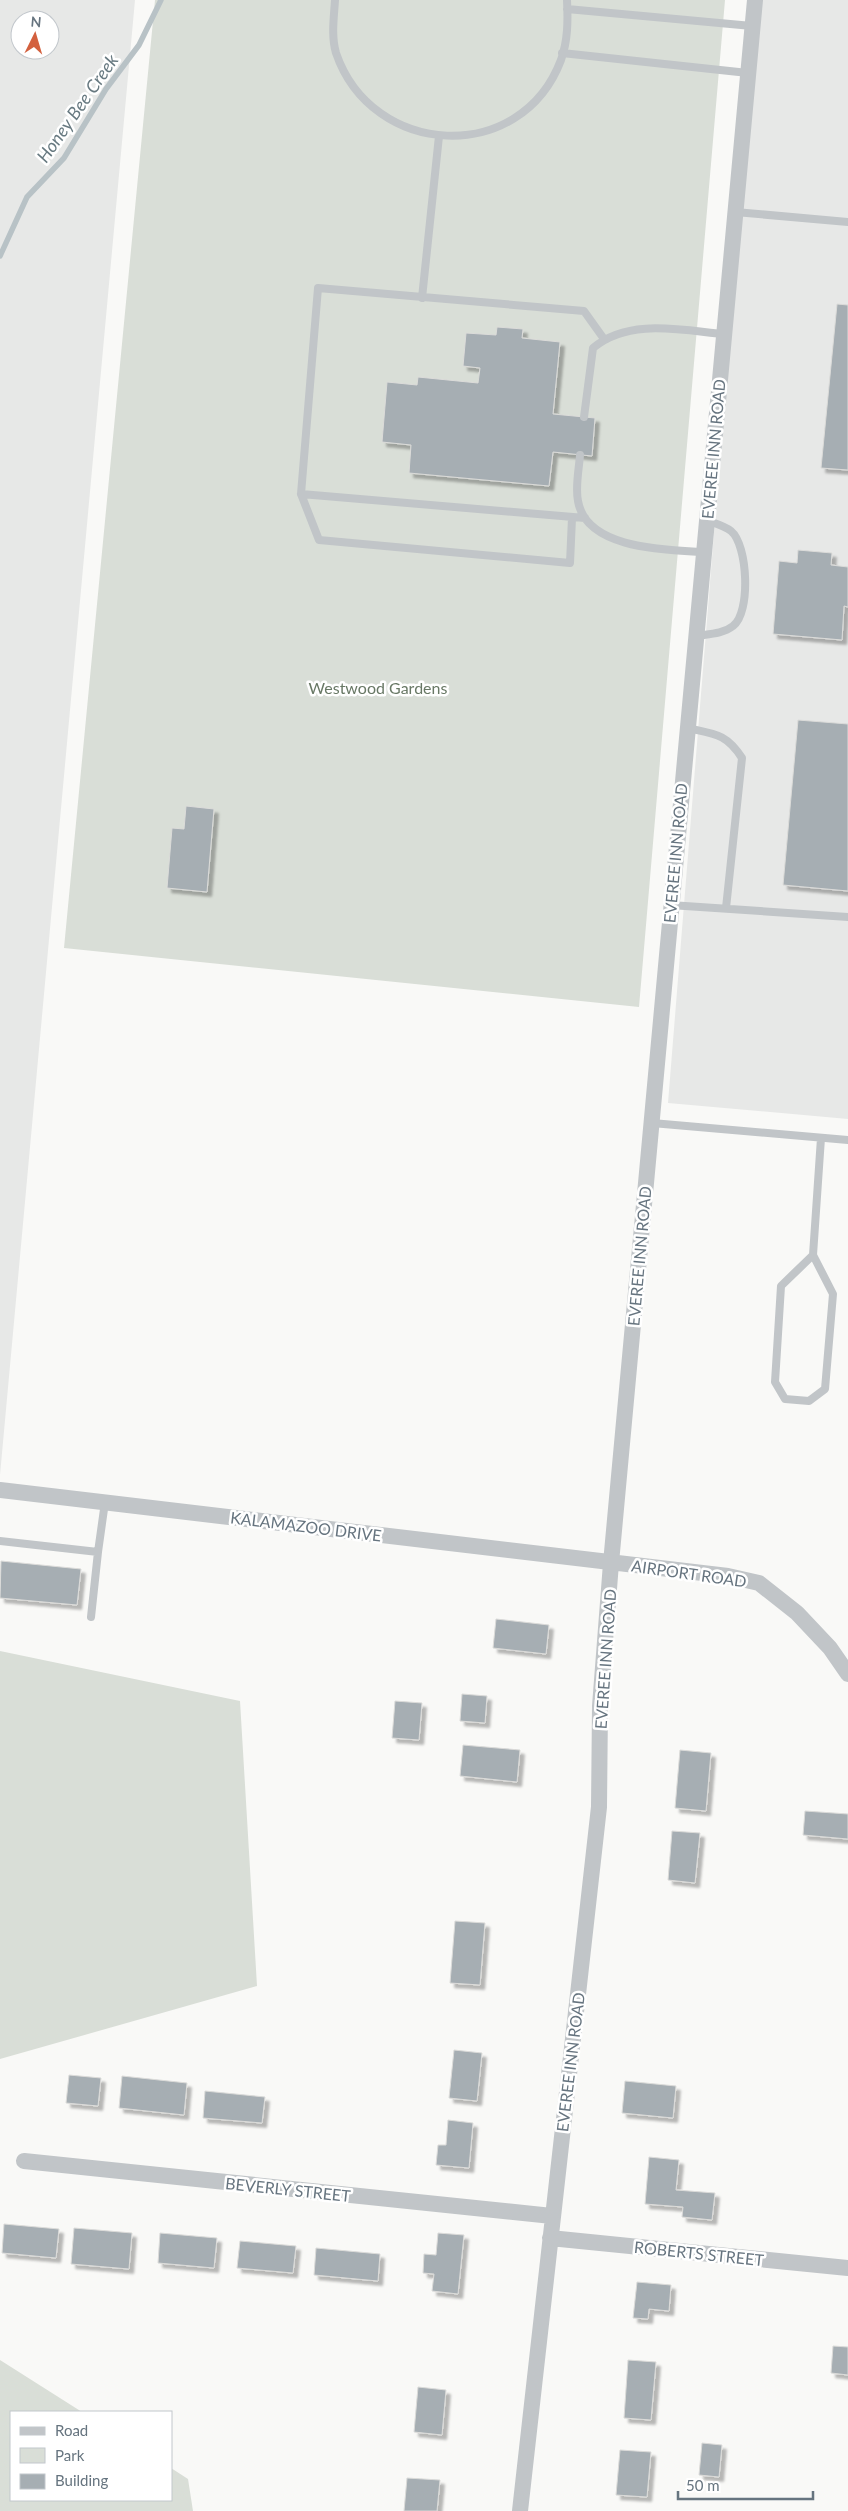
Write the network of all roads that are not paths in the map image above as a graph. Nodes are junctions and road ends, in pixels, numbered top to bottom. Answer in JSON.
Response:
{"nodes":[{"id":1,"x":335,"y":0,"type":"edge"},
{"id":2,"x":755,"y":0,"type":"edge"},
{"id":3,"x":567,"y":4,"type":"edge"},
{"id":4,"x":752,"y":26,"type":"junction"},
{"id":5,"x":562,"y":53,"type":"junction"},
{"id":6,"x":748,"y":72,"type":"junction"},
{"id":7,"x":439,"y":136,"type":"junction"},
{"id":8,"x":735,"y":212,"type":"junction"},
{"id":9,"x":848,"y":222,"type":"edge"},
{"id":10,"x":422,"y":298,"type":"junction"},
{"id":11,"x":724,"y":334,"type":"junction"},
{"id":12,"x":604,"y":339,"type":"junction"},
{"id":13,"x":584,"y":417,"type":"dead end"},
{"id":14,"x":580,"y":455,"type":"dead end"},
{"id":15,"x":301,"y":494,"type":"junction"},
{"id":16,"x":572,"y":518,"type":"junction"},
{"id":17,"x":585,"y":518,"type":"junction"},
{"id":18,"x":706,"y":520,"type":"junction"},
{"id":19,"x":703,"y":552,"type":"junction"},
{"id":20,"x":695,"y":636,"type":"junction"},
{"id":21,"x":687,"y":728,"type":"junction"},
{"id":22,"x":670,"y":905,"type":"junction"},
{"id":23,"x":726,"y":908,"type":"junction"},
{"id":24,"x":848,"y":917,"type":"edge"},
{"id":25,"x":652,"y":1123,"type":"junction"},
{"id":26,"x":821,"y":1138,"type":"junction"},
{"id":27,"x":848,"y":1140,"type":"edge"},
{"id":28,"x":814,"y":1256,"type":"junction"},
{"id":29,"x":0,"y":1490,"type":"edge"},
{"id":30,"x":105,"y":1502,"type":"junction"},
{"id":31,"x":0,"y":1541,"type":"edge"},
{"id":32,"x":98,"y":1552,"type":"junction"},
{"id":33,"x":611,"y":1563,"type":"junction"},
{"id":34,"x":91,"y":1617,"type":"dead end"},
{"id":35,"x":848,"y":1674,"type":"edge"},
{"id":36,"x":24,"y":2161,"type":"dead end"},
{"id":37,"x":552,"y":2216,"type":"junction"},
{"id":38,"x":550,"y":2238,"type":"junction"},
{"id":39,"x":848,"y":2268,"type":"edge"},
{"id":40,"x":520,"y":2511,"type":"edge"}],
"edges":[{"from":1,"to":7,"type":"lane"},
{"from":2,"to":4,"type":"street","name":"EVEREE INN ROAD"},
{"from":3,"to":4,"type":"lane"},
{"from":3,"to":5,"type":"lane"},
{"from":4,"to":6,"type":"street","name":"EVEREE INN ROAD"},
{"from":5,"to":6,"type":"lane"},
{"from":5,"to":7,"type":"lane"},
{"from":6,"to":8,"type":"street","name":"EVEREE INN ROAD"},
{"from":7,"to":10,"type":"lane"},
{"from":8,"to":9,"type":"lane"},
{"from":8,"to":11,"type":"street","name":"EVEREE INN ROAD"},
{"from":10,"to":12,"type":"lane"},
{"from":10,"to":15,"type":"lane"},
{"from":11,"to":12,"type":"lane"},
{"from":11,"to":18,"type":"street","name":"EVEREE INN ROAD"},
{"from":12,"to":13,"type":"lane"},
{"from":14,"to":17,"type":"lane"},
{"from":15,"to":16,"type":"lane"},
{"from":15,"to":16,"type":"lane"},
{"from":16,"to":17,"type":"lane"},
{"from":17,"to":19,"type":"lane"},
{"from":18,"to":19,"type":"street","name":"EVEREE INN ROAD"},
{"from":18,"to":20,"type":"lane"},
{"from":19,"to":20,"type":"street","name":"EVEREE INN ROAD"},
{"from":20,"to":21,"type":"street","name":"EVEREE INN ROAD"},
{"from":21,"to":22,"type":"street","name":"EVEREE INN ROAD"},
{"from":21,"to":23,"type":"lane"},
{"from":22,"to":23,"type":"lane"},
{"from":22,"to":25,"type":"street","name":"EVEREE INN ROAD"},
{"from":23,"to":24,"type":"lane"},
{"from":25,"to":26,"type":"lane"},
{"from":25,"to":33,"type":"street","name":"EVEREE INN ROAD"},
{"from":26,"to":27,"type":"lane"},
{"from":26,"to":28,"type":"lane"},
{"from":28,"to":28,"type":"lane"},
{"from":29,"to":30,"type":"street","name":"KALAMAZOO DRIVE"},
{"from":30,"to":32,"type":"lane"},
{"from":30,"to":33,"type":"street","name":"KALAMAZOO DRIVE"},
{"from":31,"to":32,"type":"lane"},
{"from":32,"to":34,"type":"lane"},
{"from":33,"to":35,"type":"street","name":"AIRPORT ROAD"},
{"from":33,"to":37,"type":"street","name":"EVEREE INN ROAD"},
{"from":36,"to":37,"type":"street","name":"BEVERLY STREET"},
{"from":37,"to":38,"type":"street","name":"EVEREE INN ROAD"},
{"from":38,"to":39,"type":"street","name":"ROBERTS STREET"},
{"from":38,"to":40,"type":"street","name":"EVEREE INN ROAD"}]}
